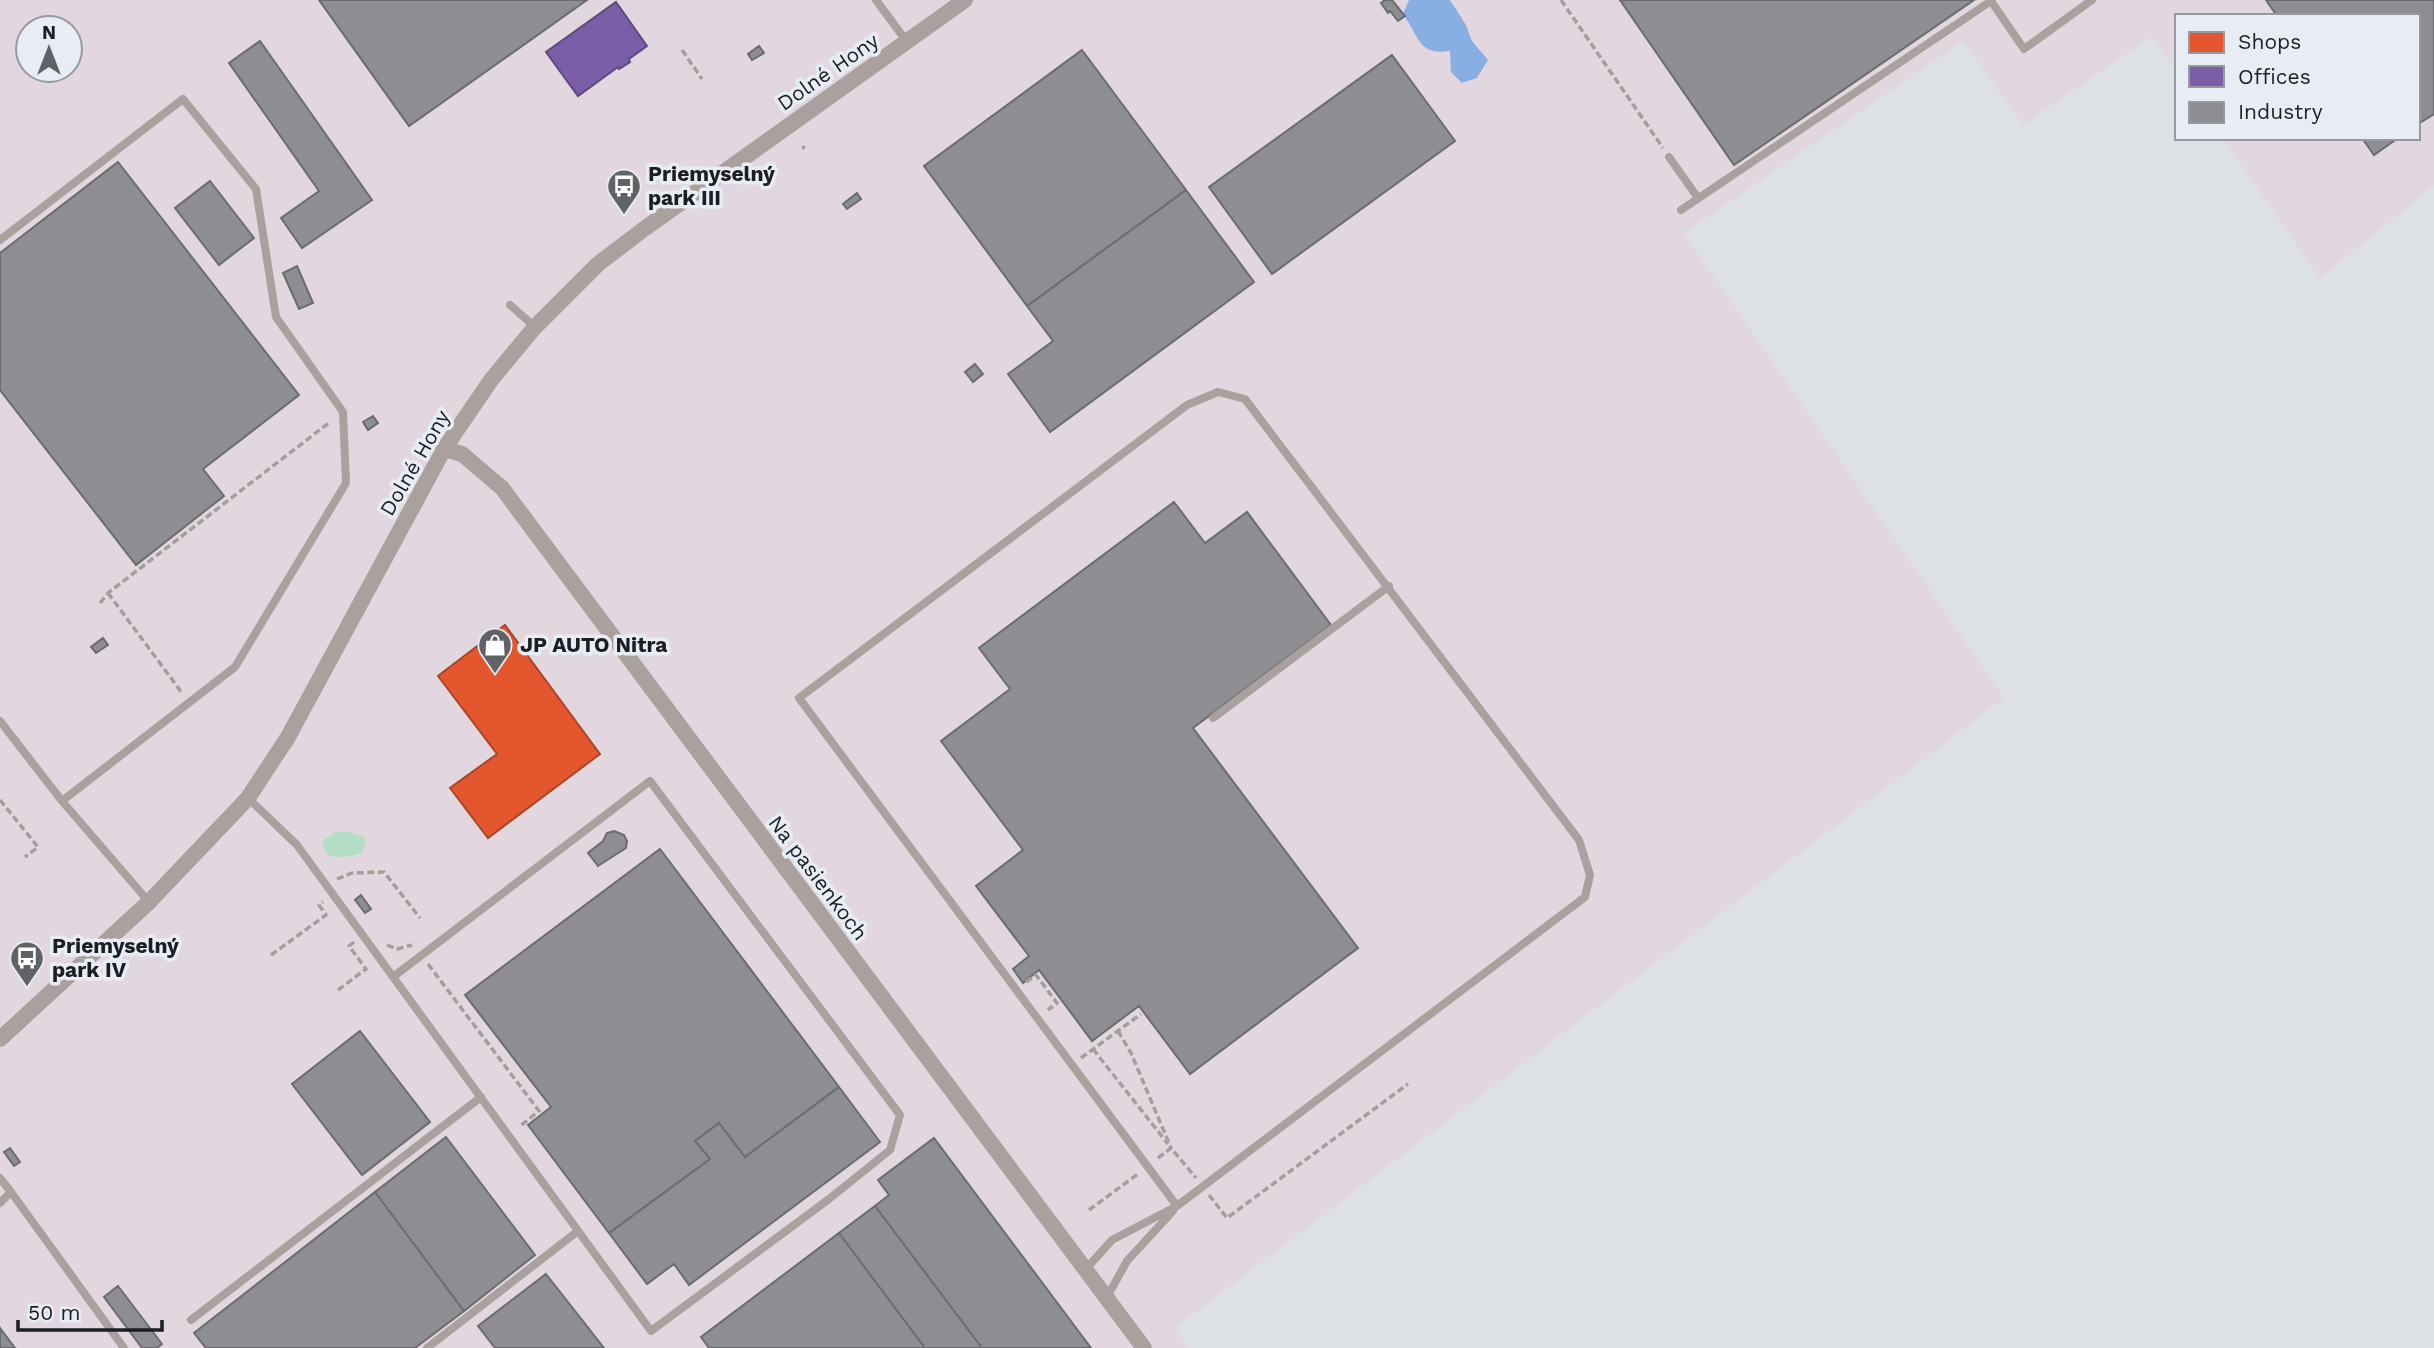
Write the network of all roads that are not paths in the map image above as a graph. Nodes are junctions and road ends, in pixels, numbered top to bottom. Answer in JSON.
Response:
{"nodes":[{"id":1,"x":876,"y":0,"type":"edge"},
{"id":2,"x":964,"y":0,"type":"edge"},
{"id":3,"x":2092,"y":0,"type":"edge"},
{"id":4,"x":907,"y":41,"type":"junction"},
{"id":5,"x":1670,"y":157,"type":"road end"},
{"id":6,"x":1698,"y":198,"type":"junction"},
{"id":7,"x":1681,"y":210,"type":"dead end"},
{"id":8,"x":0,"y":240,"type":"edge"},
{"id":9,"x":510,"y":304,"type":"dead end"},
{"id":10,"x":535,"y":327,"type":"junction"},
{"id":11,"x":444,"y":450,"type":"junction"},
{"id":12,"x":1389,"y":586,"type":"junction"},
{"id":13,"x":1213,"y":718,"type":"dead end"},
{"id":14,"x":0,"y":721,"type":"edge"},
{"id":15,"x":248,"y":798,"type":"junction"},
{"id":16,"x":62,"y":801,"type":"junction"},
{"id":17,"x":149,"y":902,"type":"junction"},
{"id":18,"x":393,"y":977,"type":"junction"},
{"id":19,"x":0,"y":1039,"type":"edge"},
{"id":20,"x":481,"y":1097,"type":"junction"},
{"id":21,"x":0,"y":1178,"type":"edge"},
{"id":22,"x":10,"y":1192,"type":"junction"},
{"id":23,"x":0,"y":1203,"type":"edge"},
{"id":24,"x":1177,"y":1206,"type":"junction"},
{"id":25,"x":578,"y":1231,"type":"junction"},
{"id":26,"x":1086,"y":1269,"type":"junction"},
{"id":27,"x":1107,"y":1297,"type":"junction"},
{"id":28,"x":191,"y":1320,"type":"dead end"},
{"id":29,"x":124,"y":1348,"type":"edge"},
{"id":30,"x":427,"y":1348,"type":"edge"},
{"id":31,"x":1144,"y":1348,"type":"edge"}],
"edges":[{"from":1,"to":4,"type":"lane"},
{"from":2,"to":4,"type":"street","name":"Dolné Hony"},
{"from":3,"to":6,"type":"lane"},
{"from":4,"to":10,"type":"street","name":"Dolné Hony"},
{"from":5,"to":6,"type":"lane"},
{"from":6,"to":7,"type":"lane"},
{"from":8,"to":16,"type":"lane"},
{"from":9,"to":10,"type":"lane"},
{"from":10,"to":11,"type":"street","name":"Dolné Hony"},
{"from":11,"to":15,"type":"street","name":"Dolné Hony"},
{"from":11,"to":26,"type":"street","name":"Na pasienkoch"},
{"from":12,"to":13,"type":"lane"},
{"from":12,"to":24,"type":"lane"},
{"from":12,"to":24,"type":"lane"},
{"from":14,"to":16,"type":"lane"},
{"from":15,"to":17,"type":"street","name":"Dolné Hony"},
{"from":15,"to":18,"type":"lane"},
{"from":16,"to":17,"type":"lane"},
{"from":17,"to":19,"type":"street","name":"Dolné Hony"},
{"from":18,"to":20,"type":"lane"},
{"from":18,"to":25,"type":"lane"},
{"from":20,"to":25,"type":"lane"},
{"from":20,"to":28,"type":"lane"},
{"from":21,"to":22,"type":"lane"},
{"from":22,"to":23,"type":"lane"},
{"from":22,"to":29,"type":"lane"},
{"from":24,"to":26,"type":"lane"},
{"from":24,"to":27,"type":"lane"},
{"from":25,"to":30,"type":"lane"},
{"from":26,"to":27,"type":"street","name":"Na pasienkoch"},
{"from":27,"to":31,"type":"street","name":"Na pasienkoch"}]}
